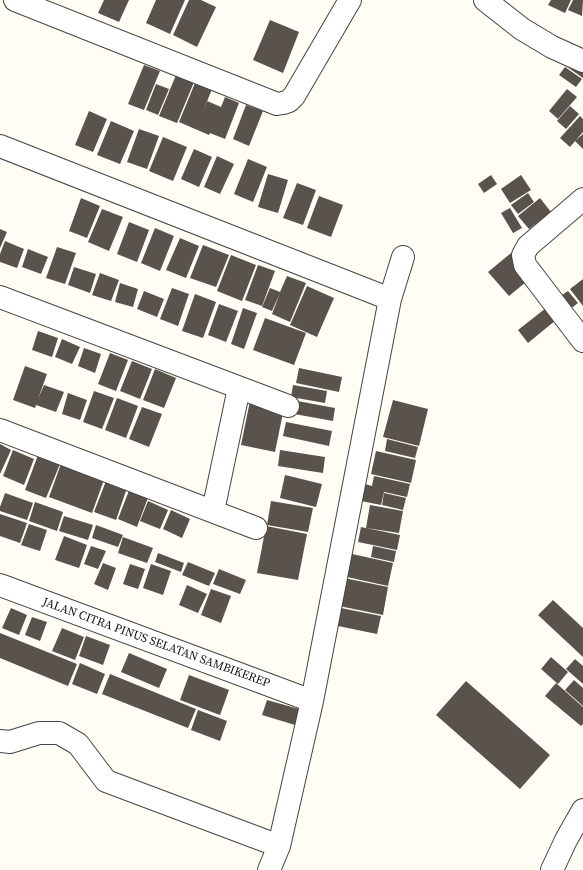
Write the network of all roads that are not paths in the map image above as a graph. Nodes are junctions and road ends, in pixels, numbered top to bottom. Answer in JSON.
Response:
{"nodes":[{"id":1,"x":17,"y":0,"type":"edge"},
{"id":2,"x":350,"y":0,"type":"edge"},
{"id":3,"x":485,"y":0,"type":"edge"},
{"id":4,"x":583,"y":60,"type":"edge"},
{"id":5,"x":0,"y":146,"type":"edge"},
{"id":6,"x":583,"y":199,"type":"edge"},
{"id":7,"x":403,"y":257,"type":"dead end"},
{"id":8,"x":0,"y":297,"type":"edge"},
{"id":9,"x":390,"y":299,"type":"junction"},
{"id":10,"x":583,"y":341,"type":"edge"},
{"id":11,"x":239,"y":388,"type":"junction"},
{"id":12,"x":288,"y":406,"type":"dead end"},
{"id":13,"x":0,"y":430,"type":"edge"},
{"id":14,"x":213,"y":512,"type":"junction"},
{"id":15,"x":256,"y":528,"type":"dead end"},
{"id":16,"x":0,"y":585,"type":"edge"},
{"id":17,"x":312,"y":701,"type":"junction"},
{"id":18,"x":0,"y":741,"type":"edge"},
{"id":19,"x":583,"y":810,"type":"edge"},
{"id":20,"x":279,"y":846,"type":"junction"},
{"id":21,"x":558,"y":867,"type":"edge"},
{"id":22,"x":269,"y":870,"type":"edge"}],
"edges":[{"from":1,"to":2,"type":"street"},
{"from":3,"to":4,"type":"street"},
{"from":5,"to":9,"type":"street"},
{"from":6,"to":10,"type":"street"},
{"from":7,"to":9,"type":"street"},
{"from":8,"to":11,"type":"street"},
{"from":9,"to":17,"type":"street"},
{"from":11,"to":12,"type":"street"},
{"from":11,"to":14,"type":"street"},
{"from":13,"to":14,"type":"street"},
{"from":14,"to":15,"type":"street"},
{"from":16,"to":17,"type":"street","name":"JALAN CITRA PINUS SELATAN SAMBIKEREP"},
{"from":17,"to":20,"type":"street"},
{"from":18,"to":20,"type":"street"},
{"from":19,"to":21,"type":"street"},
{"from":20,"to":22,"type":"street"}]}
